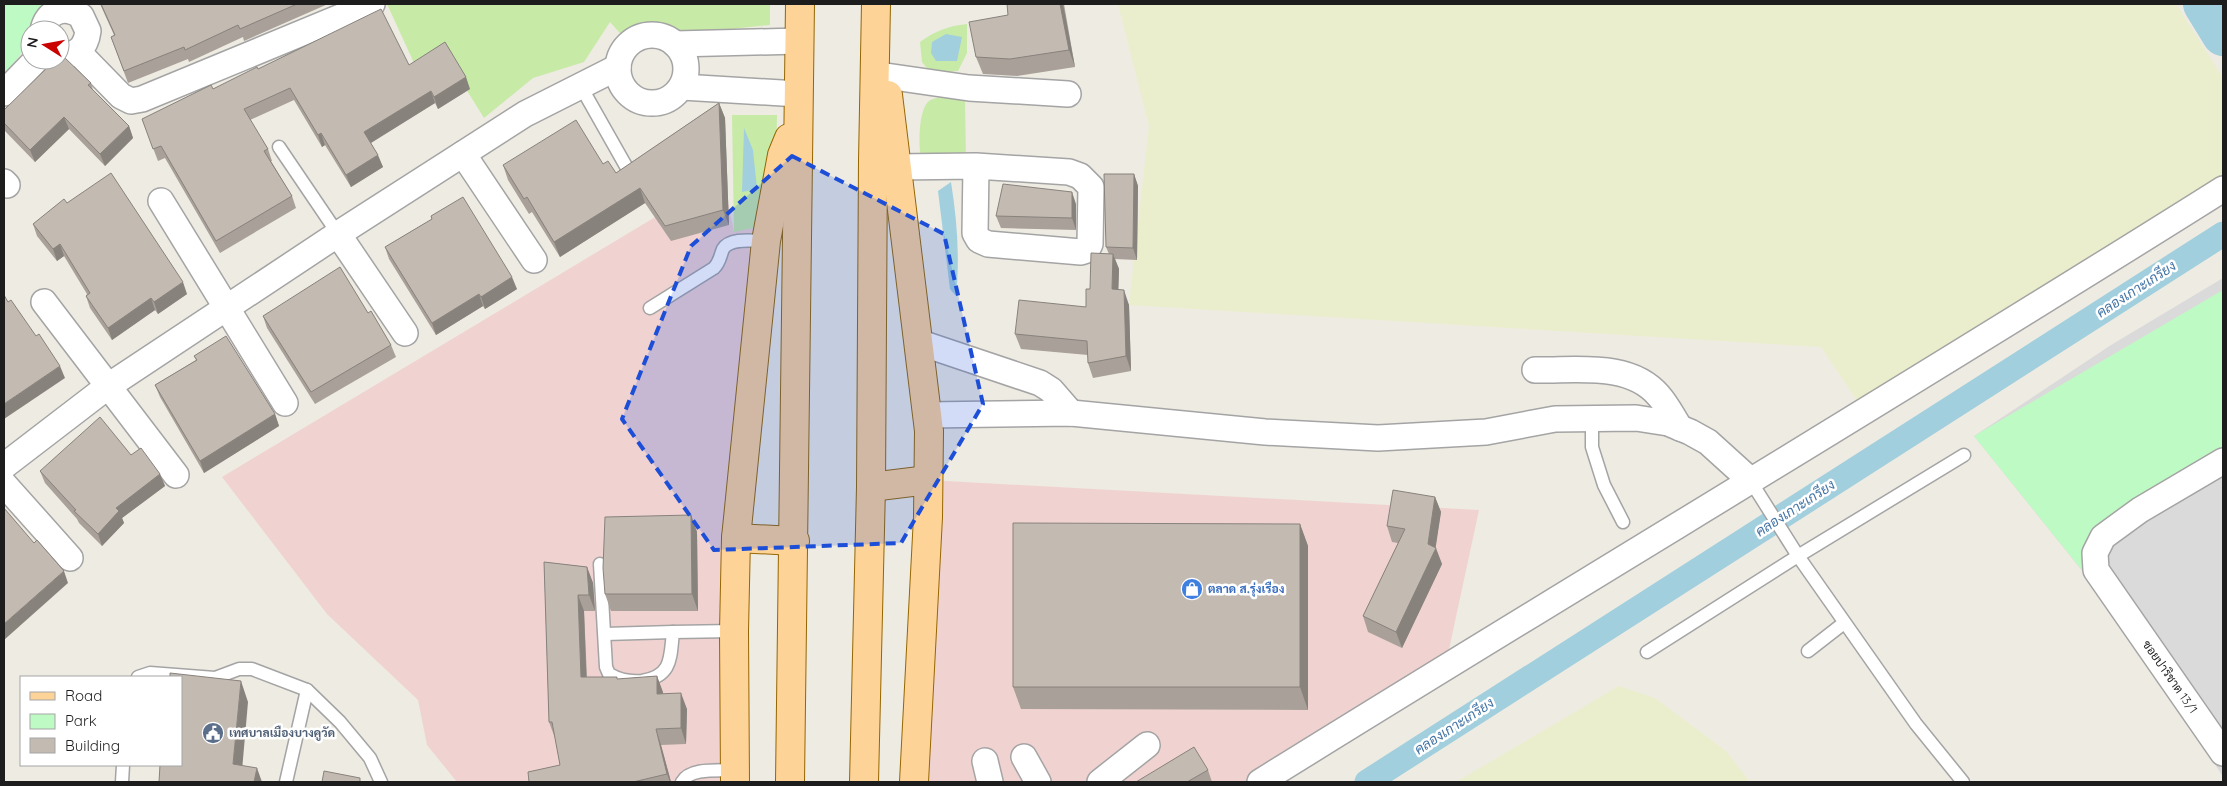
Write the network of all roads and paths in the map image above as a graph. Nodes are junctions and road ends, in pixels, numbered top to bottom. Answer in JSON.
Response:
{"nodes":[{"id":1,"x":372,"y":4,"type":"edge"},
{"id":2,"x":800,"y":4,"type":"edge"},
{"id":3,"x":66,"y":7,"type":"edge"},
{"id":4,"x":876,"y":17,"type":"edge"},
{"id":5,"x":48,"y":20,"type":"edge"},
{"id":6,"x":799,"y":41,"type":"junction"},
{"id":7,"x":675,"y":44,"type":"junction"},
{"id":8,"x":70,"y":52,"type":"edge"},
{"id":9,"x":70,"y":54,"type":"edge"},
{"id":10,"x":618,"y":67,"type":"junction"},
{"id":11,"x":26,"y":70,"type":"edge"},
{"id":12,"x":886,"y":76,"type":"junction"},
{"id":13,"x":580,"y":85,"type":"junction"},
{"id":14,"x":682,"y":87,"type":"junction"},
{"id":15,"x":4,"y":93,"type":"edge"},
{"id":16,"x":1068,"y":94,"type":"dead end"},
{"id":17,"x":798,"y":106,"type":"junction"},
{"id":18,"x":279,"y":147,"type":"dead end"},
{"id":19,"x":462,"y":154,"type":"junction"},
{"id":20,"x":976,"y":166,"type":"junction"},
{"id":21,"x":897,"y":167,"type":"junction"},
{"id":22,"x":626,"y":168,"type":"edge"},
{"id":23,"x":2223,"y":189,"type":"edge"},
{"id":24,"x":161,"y":201,"type":"dead end"},
{"id":25,"x":338,"y":234,"type":"junction"},
{"id":26,"x":766,"y":241,"type":"junction"},
{"id":27,"x":534,"y":260,"type":"dead end"},
{"id":28,"x":44,"y":302,"type":"dead end"},
{"id":29,"x":228,"y":308,"type":"junction"},
{"id":30,"x":650,"y":308,"type":"dead end"},
{"id":31,"x":406,"y":333,"type":"dead end"},
{"id":32,"x":918,"y":342,"type":"junction"},
{"id":33,"x":1535,"y":370,"type":"dead end"},
{"id":34,"x":107,"y":387,"type":"junction"},
{"id":35,"x":285,"y":403,"type":"dead end"},
{"id":36,"x":1071,"y":413,"type":"junction"},
{"id":37,"x":927,"y":416,"type":"junction"},
{"id":38,"x":1592,"y":418,"type":"junction"},
{"id":39,"x":1680,"y":428,"type":"junction"},
{"id":40,"x":1964,"y":455,"type":"dead end"},
{"id":41,"x":4,"y":466,"type":"edge"},
{"id":42,"x":2221,"y":466,"type":"edge"},
{"id":43,"x":176,"y":475,"type":"dead end"},
{"id":44,"x":928,"y":480,"type":"junction"},
{"id":45,"x":1750,"y":480,"type":"junction"},
{"id":46,"x":4,"y":484,"type":"edge"},
{"id":47,"x":870,"y":487,"type":"junction"},
{"id":48,"x":1623,"y":522,"type":"dead end"},
{"id":49,"x":736,"y":538,"type":"junction"},
{"id":50,"x":795,"y":541,"type":"junction"},
{"id":51,"x":1798,"y":556,"type":"junction"},
{"id":52,"x":70,"y":558,"type":"dead end"},
{"id":53,"x":600,"y":564,"type":"dead end"},
{"id":54,"x":1844,"y":623,"type":"junction"},
{"id":55,"x":734,"y":631,"type":"junction"},
{"id":56,"x":673,"y":632,"type":"junction"},
{"id":57,"x":605,"y":634,"type":"junction"},
{"id":58,"x":1808,"y":651,"type":"dead end"},
{"id":59,"x":1647,"y":652,"type":"dead end"},
{"id":60,"x":141,"y":676,"type":"edge"},
{"id":61,"x":307,"y":690,"type":"junction"},
{"id":62,"x":1147,"y":745,"type":"dead end"},
{"id":63,"x":2223,"y":753,"type":"edge"},
{"id":64,"x":1024,"y":756,"type":"dead end"},
{"id":65,"x":123,"y":766,"type":"edge"},
{"id":66,"x":735,"y":776,"type":"edge"},
{"id":67,"x":122,"y":782,"type":"edge"},
{"id":68,"x":286,"y":782,"type":"edge"},
{"id":69,"x":381,"y":782,"type":"edge"},
{"id":70,"x":682,"y":782,"type":"edge"},
{"id":71,"x":790,"y":782,"type":"edge"},
{"id":72,"x":864,"y":782,"type":"edge"},
{"id":73,"x":914,"y":782,"type":"edge"},
{"id":74,"x":1038,"y":782,"type":"edge"},
{"id":75,"x":1100,"y":782,"type":"edge"},
{"id":76,"x":1260,"y":782,"type":"edge"},
{"id":77,"x":1963,"y":782,"type":"edge"}],
"edges":[{"from":1,"to":9,"type":"street"},
{"from":2,"to":6,"type":"main road"},
{"from":3,"to":5,"type":"street"},
{"from":3,"to":8,"type":"street"},
{"from":4,"to":12,"type":"main road"},
{"from":4,"to":47,"type":"main road"},
{"from":6,"to":7,"type":"street"},
{"from":6,"to":17,"type":"main road"},
{"from":7,"to":10,"type":"street"},
{"from":7,"to":14,"type":"street"},
{"from":10,"to":13,"type":"street"},
{"from":10,"to":14,"type":"street"},
{"from":11,"to":15,"type":"street"},
{"from":12,"to":16,"type":"street"},
{"from":12,"to":21,"type":"main road"},
{"from":13,"to":19,"type":"street"},
{"from":13,"to":22,"type":"lane"},
{"from":14,"to":17,"type":"street"},
{"from":17,"to":26,"type":"main road"},
{"from":17,"to":50,"type":"main road"},
{"from":18,"to":25,"type":"lane"},
{"from":19,"to":25,"type":"street"},
{"from":19,"to":27,"type":"street"},
{"from":20,"to":20,"type":"street"},
{"from":20,"to":21,"type":"street"},
{"from":21,"to":32,"type":"main road"},
{"from":23,"to":45,"type":"street"},
{"from":24,"to":29,"type":"street"},
{"from":25,"to":29,"type":"street"},
{"from":25,"to":31,"type":"street"},
{"from":26,"to":30,"type":"lane"},
{"from":26,"to":49,"type":"main road"},
{"from":28,"to":34,"type":"street"},
{"from":29,"to":34,"type":"street"},
{"from":29,"to":35,"type":"street"},
{"from":32,"to":36,"type":"street"},
{"from":32,"to":37,"type":"main road"},
{"from":33,"to":39,"type":"street"},
{"from":34,"to":41,"type":"street"},
{"from":34,"to":43,"type":"street"},
{"from":36,"to":37,"type":"street"},
{"from":36,"to":38,"type":"street"},
{"from":37,"to":44,"type":"main road"},
{"from":38,"to":39,"type":"street"},
{"from":38,"to":48,"type":"lane"},
{"from":39,"to":45,"type":"street"},
{"from":40,"to":51,"type":"lane"},
{"from":42,"to":63,"type":"street","name":"ซอยปาริชาต 13/1"},
{"from":44,"to":47,"type":"main road"},
{"from":44,"to":73,"type":"main road"},
{"from":45,"to":51,"type":"lane"},
{"from":45,"to":76,"type":"street"},
{"from":46,"to":52,"type":"street"},
{"from":47,"to":72,"type":"main road"},
{"from":49,"to":50,"type":"main road"},
{"from":49,"to":55,"type":"main road"},
{"from":50,"to":71,"type":"main road"},
{"from":51,"to":54,"type":"lane"},
{"from":51,"to":59,"type":"lane"},
{"from":53,"to":57,"type":"lane"},
{"from":54,"to":58,"type":"lane"},
{"from":54,"to":77,"type":"lane"},
{"from":55,"to":56,"type":"lane"},
{"from":55,"to":66,"type":"main road"},
{"from":56,"to":57,"type":"lane"},
{"from":56,"to":57,"type":"lane"},
{"from":60,"to":61,"type":"lane"},
{"from":61,"to":68,"type":"lane"},
{"from":61,"to":69,"type":"lane"},
{"from":62,"to":75,"type":"street"},
{"from":64,"to":74,"type":"street"},
{"from":65,"to":67,"type":"lane"},
{"from":66,"to":70,"type":"lane"}]}
